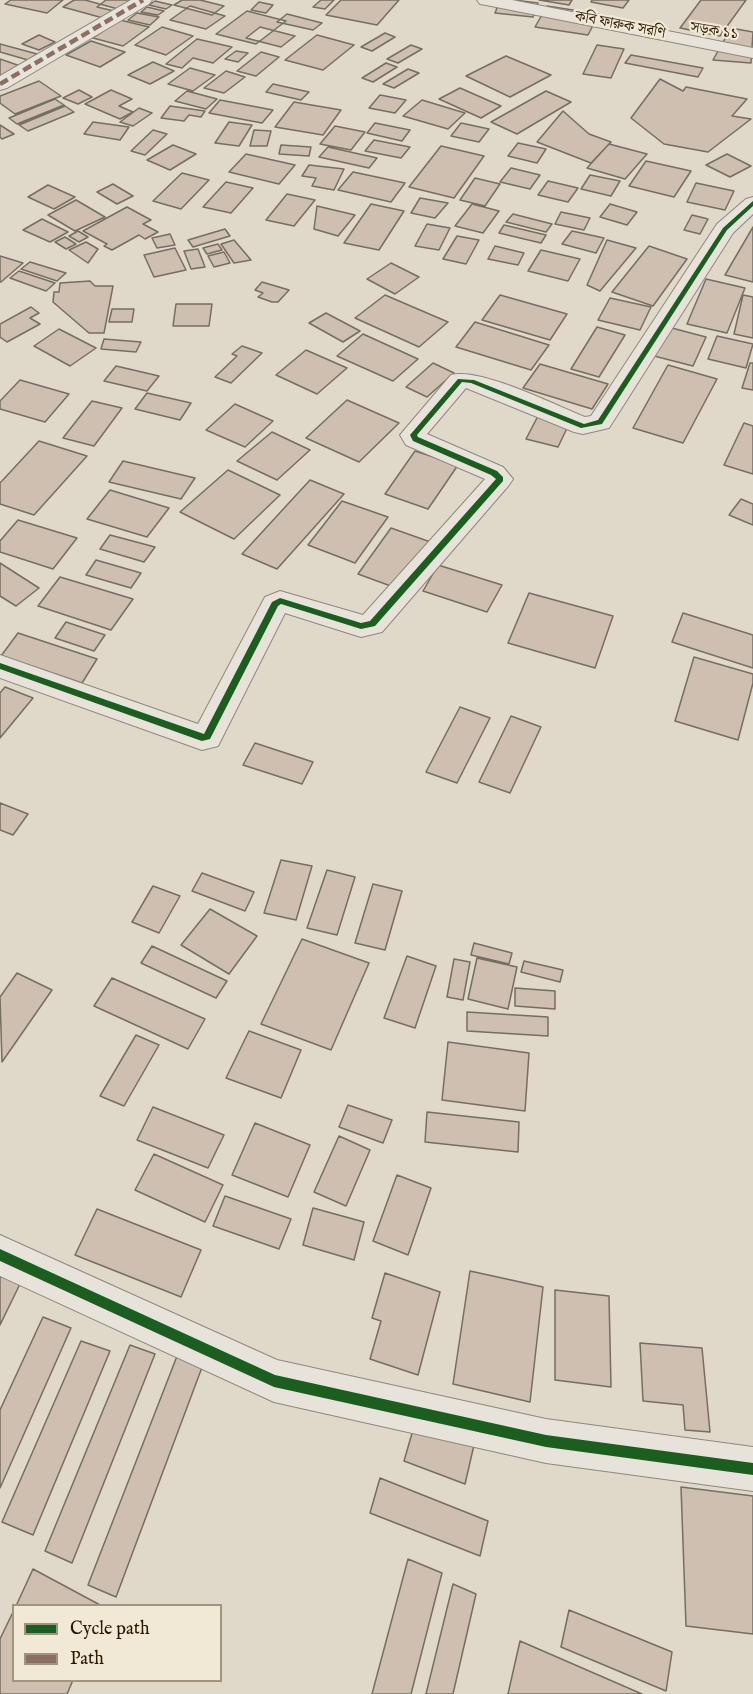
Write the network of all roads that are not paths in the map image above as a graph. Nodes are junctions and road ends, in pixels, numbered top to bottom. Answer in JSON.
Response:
{"nodes":[{"id":1,"x":143,"y":0,"type":"edge"},
{"id":2,"x":486,"y":0,"type":"edge"},
{"id":3,"x":497,"y":0,"type":"edge"},
{"id":4,"x":505,"y":0,"type":"edge"},
{"id":5,"x":694,"y":24,"type":"dead end"},
{"id":6,"x":753,"y":38,"type":"edge"},
{"id":7,"x":753,"y":53,"type":"edge"},
{"id":8,"x":0,"y":84,"type":"edge"},
{"id":9,"x":753,"y":202,"type":"edge"},
{"id":10,"x":0,"y":666,"type":"edge"},
{"id":11,"x":0,"y":1255,"type":"edge"},
{"id":12,"x":753,"y":1469,"type":"edge"}],
"edges":[{"from":1,"to":8,"type":"street"},
{"from":2,"to":7,"type":"street","name":"কবি ফারুক সরণি"},
{"from":3,"to":6,"type":"street","name":"সড়ক ১১"},
{"from":4,"to":5,"type":"street","name":"কবি ফারুক সরণি"},
{"from":9,"to":10,"type":"street"},
{"from":11,"to":12,"type":"street"}]}
